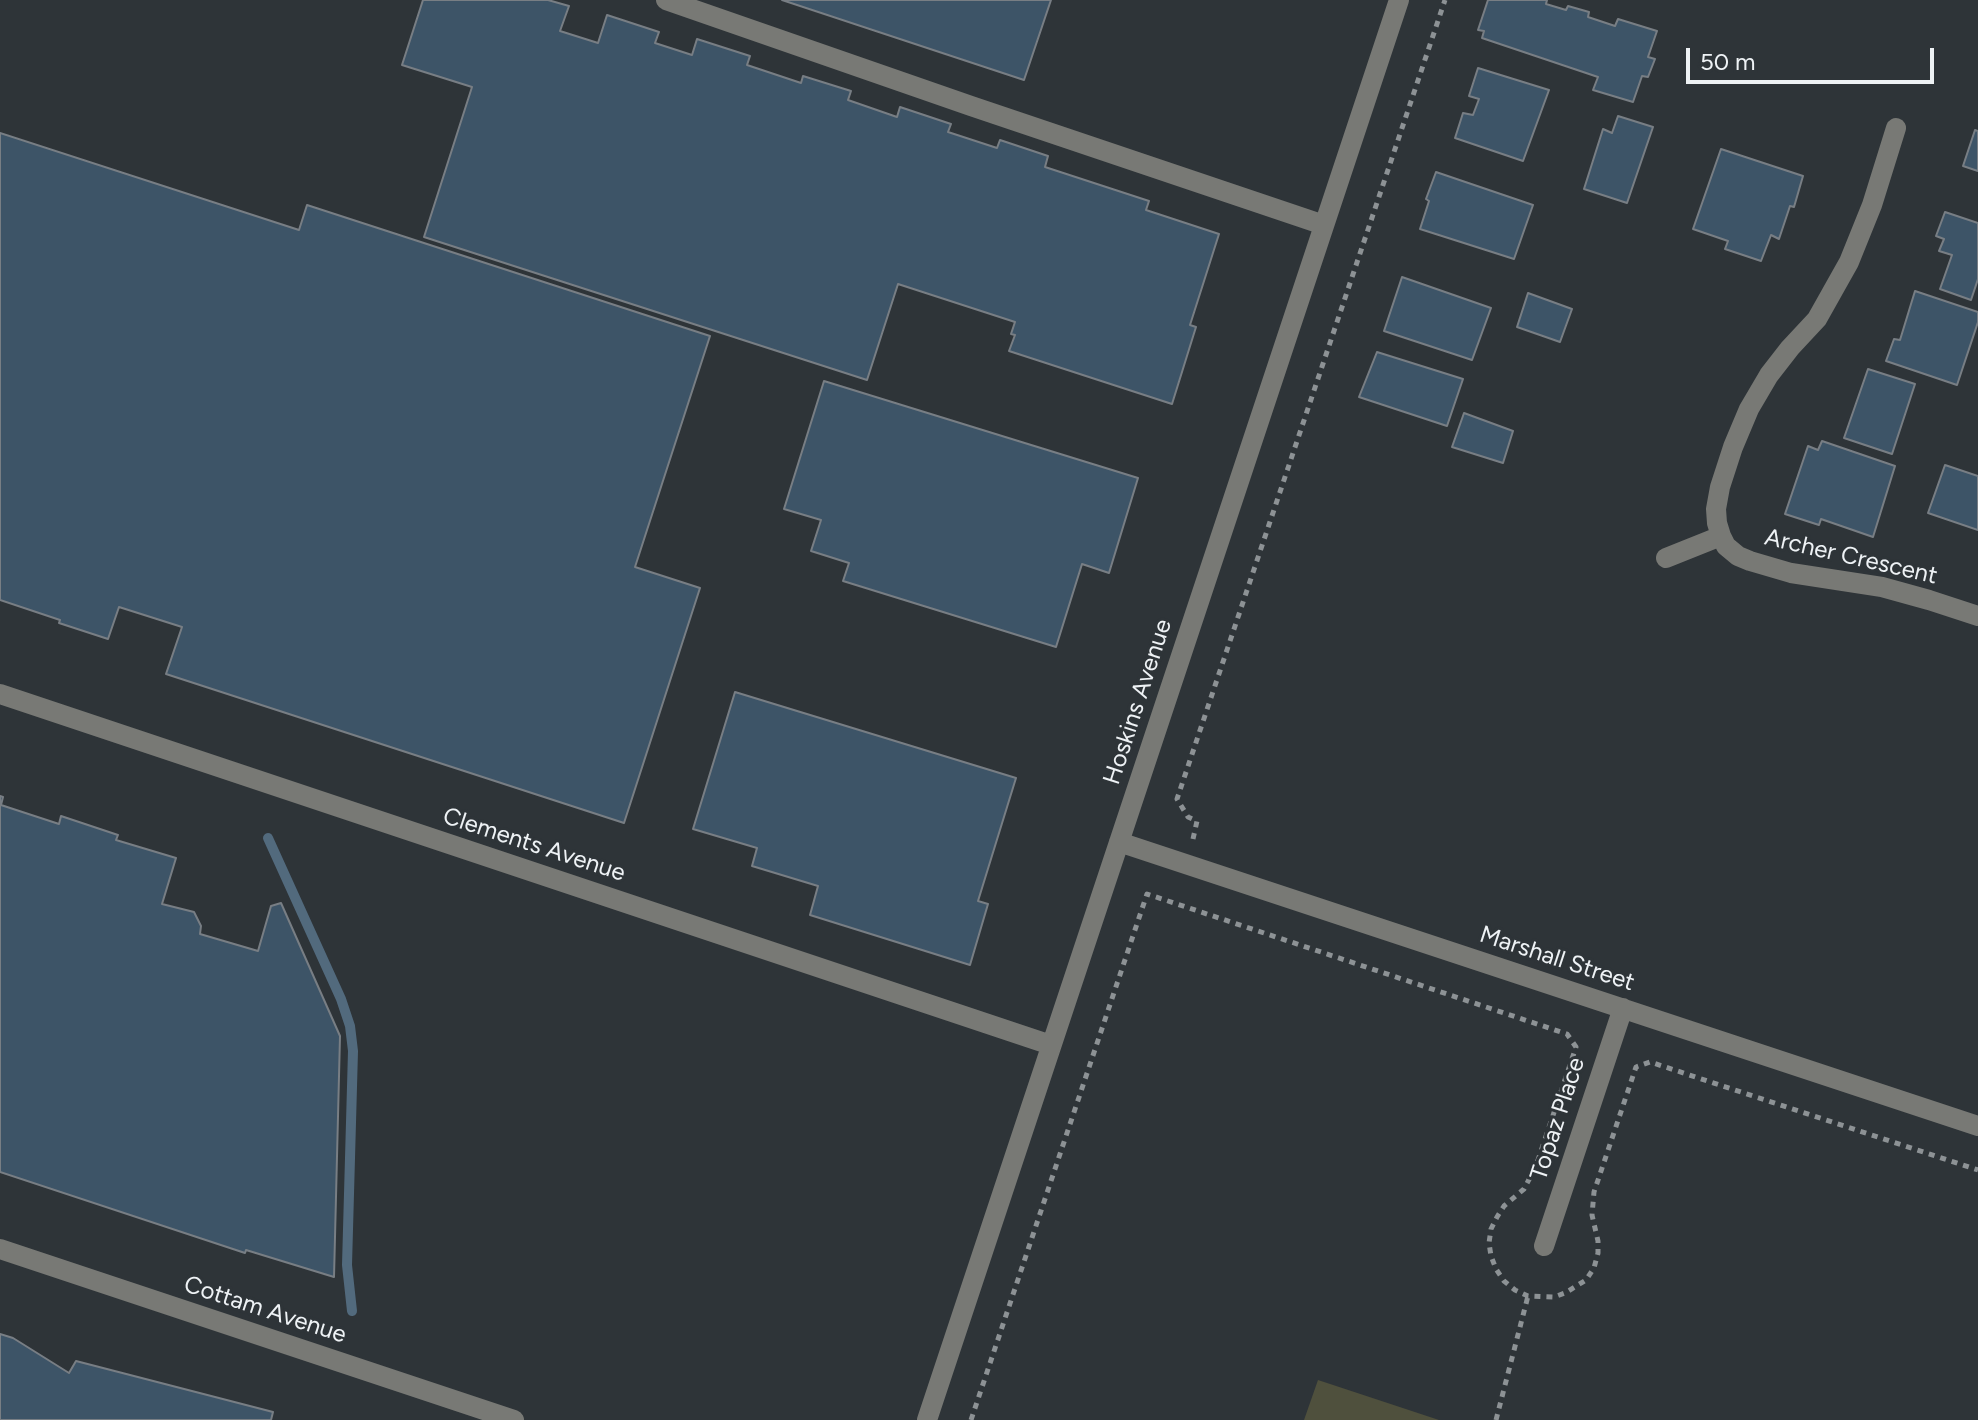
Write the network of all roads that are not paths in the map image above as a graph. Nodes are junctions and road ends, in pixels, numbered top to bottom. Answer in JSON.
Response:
{"nodes":[{"id":1,"x":666,"y":0,"type":"edge"},
{"id":2,"x":1399,"y":0,"type":"edge"},
{"id":3,"x":1896,"y":128,"type":"dead end"},
{"id":4,"x":1324,"y":225,"type":"junction"},
{"id":5,"x":1721,"y":536,"type":"junction"},
{"id":6,"x":1666,"y":558,"type":"dead end"},
{"id":7,"x":1978,"y":616,"type":"edge"},
{"id":8,"x":0,"y":694,"type":"edge"},
{"id":9,"x":1119,"y":842,"type":"junction"},
{"id":10,"x":1623,"y":1008,"type":"junction"},
{"id":11,"x":1051,"y":1045,"type":"junction"},
{"id":12,"x":1978,"y":1126,"type":"edge"},
{"id":13,"x":1544,"y":1246,"type":"dead end"},
{"id":14,"x":0,"y":1249,"type":"edge"},
{"id":15,"x":514,"y":1420,"type":"edge"},
{"id":16,"x":927,"y":1420,"type":"edge"}],
"edges":[{"from":1,"to":4,"type":"street"},
{"from":2,"to":4,"type":"street","name":"Hoskins Avenue"},
{"from":3,"to":5,"type":"street"},
{"from":4,"to":9,"type":"street","name":"Hoskins Avenue"},
{"from":5,"to":6,"type":"street"},
{"from":5,"to":7,"type":"street","name":"Archer Crescent"},
{"from":8,"to":11,"type":"street","name":"Clements Avenue"},
{"from":9,"to":10,"type":"street","name":"Marshall Street"},
{"from":9,"to":11,"type":"street","name":"Hoskins Avenue"},
{"from":10,"to":12,"type":"street","name":"Marshall Street"},
{"from":10,"to":13,"type":"street","name":"Topaz Place"},
{"from":11,"to":16,"type":"street","name":"Hoskins Avenue"},
{"from":14,"to":15,"type":"street","name":"Cottam Avenue"}]}
